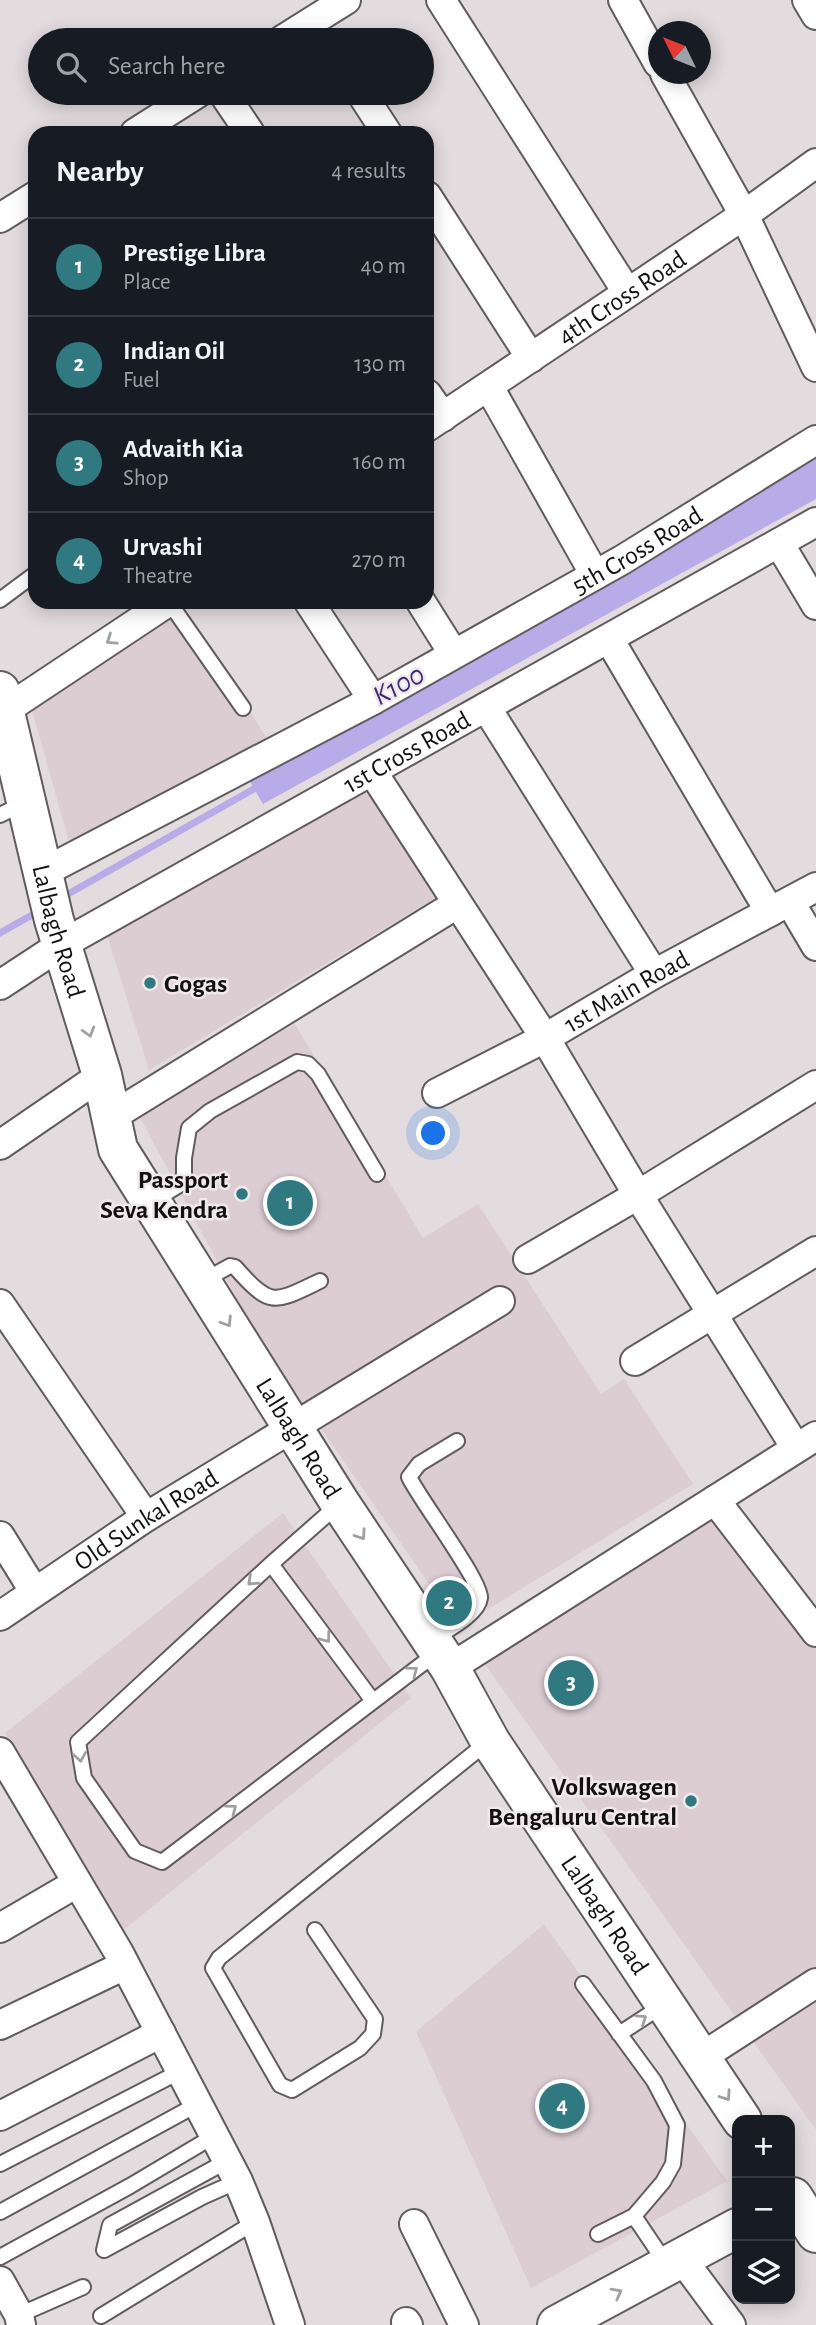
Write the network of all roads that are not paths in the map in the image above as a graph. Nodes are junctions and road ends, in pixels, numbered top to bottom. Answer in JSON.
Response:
{"nodes":[{"id":1,"x":346,"y":0,"type":"edge"},
{"id":2,"x":441,"y":0,"type":"edge"},
{"id":3,"x":623,"y":0,"type":"edge"},
{"id":4,"x":807,"y":0,"type":"edge"},
{"id":5,"x":816,"y":15,"type":"edge"},
{"id":6,"x":323,"y":28,"type":"edge"},
{"id":7,"x":648,"y":44,"type":"edge"},
{"id":8,"x":670,"y":84,"type":"edge"},
{"id":9,"x":179,"y":105,"type":"edge"},
{"id":10,"x":231,"y":105,"type":"edge"},
{"id":11,"x":369,"y":105,"type":"edge"},
{"id":12,"x":146,"y":126,"type":"edge"},
{"id":13,"x":245,"y":126,"type":"edge"},
{"id":14,"x":382,"y":126,"type":"edge"},
{"id":15,"x":816,"y":163,"type":"edge"},
{"id":16,"x":28,"y":200,"type":"edge"},
{"id":17,"x":434,"y":207,"type":"edge"},
{"id":18,"x":744,"y":215,"type":"junction"},
{"id":19,"x":0,"y":218,"type":"edge"},
{"id":20,"x":627,"y":292,"type":"junction"},
{"id":21,"x":531,"y":358,"type":"junction"},
{"id":22,"x":816,"y":367,"type":"edge"},
{"id":23,"x":489,"y":387,"type":"junction"},
{"id":24,"x":434,"y":412,"type":"edge"},
{"id":25,"x":816,"y":440,"type":"edge"},
{"id":26,"x":816,"y":522,"type":"edge"},
{"id":27,"x":779,"y":543,"type":"junction"},
{"id":28,"x":596,"y":575,"type":"junction"},
{"id":29,"x":28,"y":579,"type":"edge"},
{"id":30,"x":0,"y":600,"type":"edge"},
{"id":31,"x":816,"y":605,"type":"edge"},
{"id":32,"x":157,"y":609,"type":"edge"},
{"id":33,"x":174,"y":609,"type":"edge"},
{"id":34,"x":314,"y":609,"type":"edge"},
{"id":35,"x":425,"y":609,"type":"edge"},
{"id":36,"x":609,"y":639,"type":"junction"},
{"id":37,"x":453,"y":653,"type":"junction"},
{"id":38,"x":373,"y":700,"type":"junction"},
{"id":39,"x":2,"y":701,"type":"edge"},
{"id":40,"x":486,"y":707,"type":"junction"},
{"id":41,"x":243,"y":708,"type":"dead end"},
{"id":42,"x":372,"y":771,"type":"junction"},
{"id":43,"x":13,"y":809,"type":"edge"},
{"id":44,"x":42,"y":873,"type":"junction"},
{"id":45,"x":816,"y":887,"type":"edge"},
{"id":46,"x":457,"y":904,"type":"junction"},
{"id":47,"x":780,"y":907,"type":"junction"},
{"id":48,"x":58,"y":932,"type":"junction"},
{"id":49,"x":816,"y":946,"type":"edge"},
{"id":50,"x":654,"y":974,"type":"junction"},
{"id":51,"x":0,"y":985,"type":"edge"},
{"id":52,"x":545,"y":1038,"type":"junction"},
{"id":53,"x":102,"y":1075,"type":"junction"},
{"id":54,"x":816,"y":1085,"type":"edge"},
{"id":55,"x":437,"y":1093,"type":"dead end"},
{"id":56,"x":111,"y":1117,"type":"junction"},
{"id":57,"x":0,"y":1145,"type":"edge"},
{"id":58,"x":377,"y":1174,"type":"dead end"},
{"id":59,"x":638,"y":1195,"type":"junction"},
{"id":60,"x":151,"y":1202,"type":"junction"},
{"id":61,"x":816,"y":1251,"type":"edge"},
{"id":62,"x":527,"y":1259,"type":"dead end"},
{"id":63,"x":320,"y":1281,"type":"dead end"},
{"id":64,"x":202,"y":1282,"type":"junction"},
{"id":65,"x":500,"y":1301,"type":"dead end"},
{"id":66,"x":0,"y":1304,"type":"edge"},
{"id":67,"x":714,"y":1314,"type":"junction"},
{"id":68,"x":635,"y":1361,"type":"dead end"},
{"id":69,"x":292,"y":1426,"type":"junction"},
{"id":70,"x":457,"y":1441,"type":"dead end"},
{"id":71,"x":806,"y":1442,"type":"edge"},
{"id":72,"x":715,"y":1500,"type":"junction"},
{"id":73,"x":340,"y":1503,"type":"junction"},
{"id":74,"x":146,"y":1517,"type":"junction"},
{"id":75,"x":0,"y":1535,"type":"edge"},
{"id":76,"x":271,"y":1564,"type":"junction"},
{"id":77,"x":34,"y":1591,"type":"junction"},
{"id":78,"x":0,"y":1616,"type":"edge"},
{"id":79,"x":816,"y":1632,"type":"edge"},
{"id":80,"x":440,"y":1653,"type":"junction"},
{"id":81,"x":373,"y":1702,"type":"junction"},
{"id":82,"x":490,"y":1741,"type":"junction"},
{"id":83,"x":0,"y":1752,"type":"edge"},
{"id":84,"x":77,"y":1883,"type":"junction"},
{"id":85,"x":0,"y":1928,"type":"edge"},
{"id":86,"x":315,"y":1930,"type":"dead end"},
{"id":87,"x":125,"y":1965,"type":"junction"},
{"id":88,"x":816,"y":1983,"type":"edge"},
{"id":89,"x":583,"y":1984,"type":"dead end"},
{"id":90,"x":665,"y":2004,"type":"junction"},
{"id":91,"x":0,"y":2025,"type":"edge"},
{"id":92,"x":161,"y":2033,"type":"junction"},
{"id":93,"x":619,"y":2034,"type":"junction"},
{"id":94,"x":701,"y":2058,"type":"junction"},
{"id":95,"x":181,"y":2071,"type":"junction"},
{"id":96,"x":198,"y":2104,"type":"junction"},
{"id":97,"x":740,"y":2115,"type":"edge"},
{"id":98,"x":0,"y":2116,"type":"edge"},
{"id":99,"x":214,"y":2136,"type":"junction"},
{"id":100,"x":0,"y":2164,"type":"edge"},
{"id":101,"x":233,"y":2171,"type":"junction"},
{"id":102,"x":797,"y":2193,"type":"edge"},
{"id":103,"x":0,"y":2212,"type":"edge"},
{"id":104,"x":634,"y":2216,"type":"junction"},
{"id":105,"x":255,"y":2222,"type":"junction"},
{"id":106,"x":414,"y":2224,"type":"dead end"},
{"id":107,"x":732,"y":2231,"type":"edge"},
{"id":108,"x":816,"y":2233,"type":"edge"},
{"id":109,"x":598,"y":2234,"type":"dead end"},
{"id":110,"x":0,"y":2257,"type":"edge"},
{"id":111,"x":675,"y":2263,"type":"junction"},
{"id":112,"x":2,"y":2287,"type":"edge"},
{"id":113,"x":83,"y":2287,"type":"dead end"},
{"id":114,"x":101,"y":2316,"type":"dead end"},
{"id":115,"x":20,"y":2320,"type":"edge"},
{"id":116,"x":569,"y":2322,"type":"edge"},
{"id":117,"x":290,"y":2325,"type":"edge"},
{"id":118,"x":464,"y":2325,"type":"edge"},
{"id":119,"x":731,"y":2325,"type":"edge"}],
"edges":[{"from":1,"to":6,"type":"street"},
{"from":2,"to":20,"type":"street"},
{"from":3,"to":7,"type":"street"},
{"from":4,"to":5,"type":"street"},
{"from":8,"to":18,"type":"street"},
{"from":9,"to":12,"type":"street"},
{"from":10,"to":13,"type":"street"},
{"from":11,"to":14,"type":"street"},
{"from":15,"to":18,"type":"street","name":"4th Cross Road"},
{"from":16,"to":19,"type":"street"},
{"from":17,"to":21,"type":"street"},
{"from":18,"to":20,"type":"street","name":"4th Cross Road"},
{"from":18,"to":22,"type":"street"},
{"from":20,"to":21,"type":"street","name":"4th Cross Road"},
{"from":21,"to":23,"type":"street","name":"4th Cross Road"},
{"from":23,"to":24,"type":"street","name":"4th Cross Road"},
{"from":23,"to":28,"type":"street"},
{"from":25,"to":28,"type":"street","name":"5th Cross Road"},
{"from":26,"to":27,"type":"street","name":"1st Cross Road"},
{"from":27,"to":31,"type":"street"},
{"from":27,"to":36,"type":"street","name":"1st Cross Road"},
{"from":28,"to":37,"type":"street","name":"5th Cross Road"},
{"from":29,"to":30,"type":"lane"},
{"from":32,"to":39,"type":"street","one_way":true},
{"from":33,"to":41,"type":"lane"},
{"from":34,"to":38,"type":"street"},
{"from":35,"to":37,"type":"street"},
{"from":36,"to":40,"type":"street","name":"1st Cross Road"},
{"from":36,"to":47,"type":"street"},
{"from":37,"to":38,"type":"street","name":"5th Cross Road"},
{"from":38,"to":44,"type":"street"},
{"from":39,"to":43,"type":"main road","name":"Lalbagh Road"},
{"from":40,"to":42,"type":"street","name":"1st Cross Road"},
{"from":40,"to":50,"type":"street"},
{"from":42,"to":46,"type":"street"},
{"from":42,"to":48,"type":"street","name":"1st Cross Road"},
{"from":43,"to":44,"type":"main road","name":"Lalbagh Road"},
{"from":44,"to":48,"type":"main road","name":"Lalbagh Road"},
{"from":45,"to":47,"type":"street","name":"1st Main Road"},
{"from":46,"to":52,"type":"street"},
{"from":46,"to":56,"type":"street"},
{"from":47,"to":49,"type":"street"},
{"from":47,"to":50,"type":"street","name":"1st Main Road"},
{"from":48,"to":51,"type":"street","name":"1st Cross Road"},
{"from":48,"to":53,"type":"main road","name":"Lalbagh Road","one_way":true},
{"from":50,"to":52,"type":"street","name":"1st Main Road"},
{"from":52,"to":55,"type":"street","name":"1st Main Road"},
{"from":52,"to":59,"type":"street"},
{"from":53,"to":56,"type":"main road","name":"Lalbagh Road"},
{"from":53,"to":57,"type":"street"},
{"from":54,"to":59,"type":"street"},
{"from":56,"to":60,"type":"main road","name":"Lalbagh Road"},
{"from":58,"to":60,"type":"lane"},
{"from":59,"to":62,"type":"street"},
{"from":59,"to":67,"type":"street"},
{"from":60,"to":64,"type":"main road","name":"Lalbagh Road"},
{"from":61,"to":67,"type":"street"},
{"from":63,"to":64,"type":"lane"},
{"from":64,"to":69,"type":"main road","name":"Lalbagh Road","one_way":true},
{"from":65,"to":69,"type":"street","name":"Old Sunkal Road"},
{"from":66,"to":74,"type":"street"},
{"from":67,"to":68,"type":"street"},
{"from":67,"to":71,"type":"street"},
{"from":69,"to":73,"type":"main road","name":"Lalbagh Road"},
{"from":69,"to":74,"type":"street","name":"Old Sunkal Road"},
{"from":70,"to":80,"type":"lane"},
{"from":71,"to":72,"type":"street"},
{"from":72,"to":79,"type":"street"},
{"from":72,"to":80,"type":"street"},
{"from":73,"to":76,"type":"lane"},
{"from":73,"to":80,"type":"main road","name":"Lalbagh Road","one_way":true},
{"from":74,"to":77,"type":"street","name":"Old Sunkal Road"},
{"from":75,"to":77,"type":"street"},
{"from":76,"to":81,"type":"lane","one_way":true},
{"from":76,"to":81,"type":"lane","one_way":true},
{"from":77,"to":78,"type":"street","name":"Old Sunkal Road"},
{"from":81,"to":80,"type":"lane","one_way":true},
{"from":80,"to":82,"type":"main road","name":"Lalbagh Road"},
{"from":82,"to":86,"type":"lane"},
{"from":82,"to":90,"type":"main road","name":"Lalbagh Road"},
{"from":83,"to":84,"type":"street"},
{"from":84,"to":85,"type":"street"},
{"from":84,"to":87,"type":"street"},
{"from":87,"to":91,"type":"street"},
{"from":87,"to":92,"type":"street"},
{"from":88,"to":94,"type":"street"},
{"from":89,"to":93,"type":"lane"},
{"from":93,"to":90,"type":"lane","one_way":true},
{"from":90,"to":94,"type":"main road","name":"Lalbagh Road"},
{"from":92,"to":95,"type":"street"},
{"from":92,"to":98,"type":"street"},
{"from":93,"to":104,"type":"lane"},
{"from":94,"to":97,"type":"main road","name":"Lalbagh Road","one_way":true},
{"from":95,"to":96,"type":"street"},
{"from":95,"to":100,"type":"lane"},
{"from":96,"to":99,"type":"street"},
{"from":96,"to":103,"type":"lane"},
{"from":99,"to":101,"type":"street"},
{"from":99,"to":110,"type":"lane"},
{"from":101,"to":101,"type":"lane"},
{"from":101,"to":105,"type":"street"},
{"from":102,"to":108,"type":"main road"},
{"from":104,"to":109,"type":"lane"},
{"from":104,"to":111,"type":"lane"},
{"from":105,"to":114,"type":"lane"},
{"from":105,"to":117,"type":"street"},
{"from":106,"to":118,"type":"street"},
{"from":107,"to":111,"type":"main road"},
{"from":116,"to":111,"type":"main road","one_way":true},
{"from":111,"to":119,"type":"street"},
{"from":112,"to":115,"type":"street"},
{"from":113,"to":115,"type":"lane"}]}
